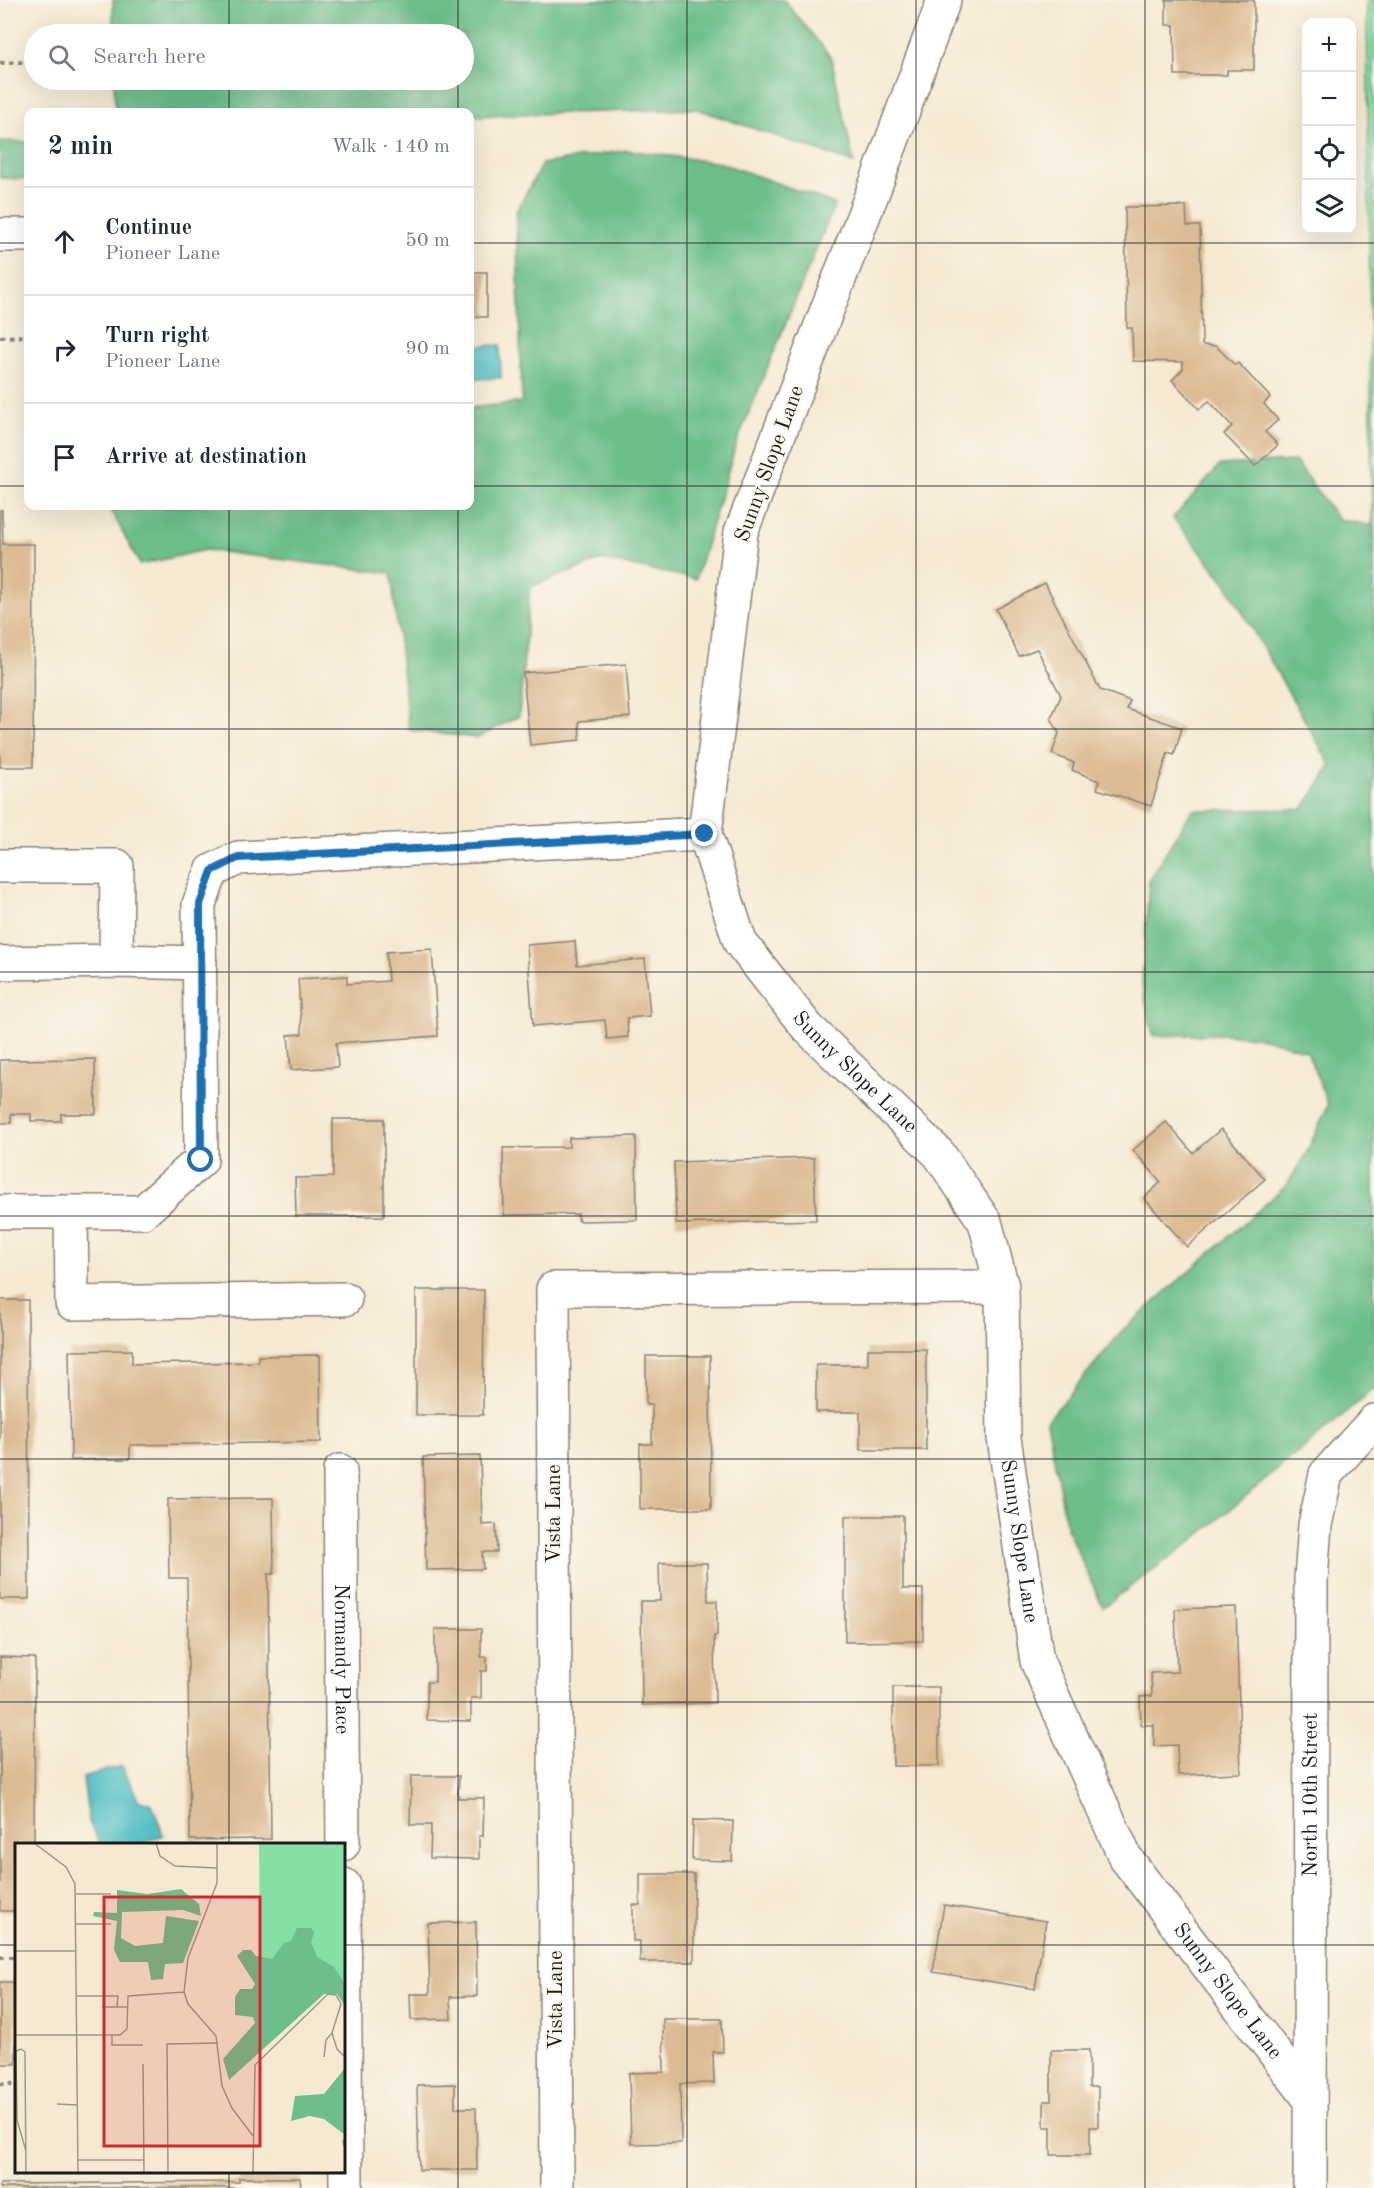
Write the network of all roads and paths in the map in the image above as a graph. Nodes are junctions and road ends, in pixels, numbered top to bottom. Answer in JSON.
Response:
{"nodes":[{"id":1,"x":944,"y":0,"type":"edge"},
{"id":2,"x":0,"y":63,"type":"edge"},
{"id":3,"x":24,"y":63,"type":"edge"},
{"id":4,"x":0,"y":235,"type":"edge"},
{"id":5,"x":24,"y":235,"type":"edge"},
{"id":6,"x":24,"y":336,"type":"edge"},
{"id":7,"x":0,"y":337,"type":"edge"},
{"id":8,"x":705,"y":834,"type":"junction"},
{"id":9,"x":0,"y":866,"type":"edge"},
{"id":10,"x":116,"y":962,"type":"junction"},
{"id":11,"x":0,"y":963,"type":"edge"},
{"id":12,"x":200,"y":963,"type":"junction"},
{"id":13,"x":0,"y":1212,"type":"edge"},
{"id":14,"x":71,"y":1212,"type":"junction"},
{"id":15,"x":1002,"y":1287,"type":"junction"},
{"id":16,"x":345,"y":1299,"type":"dead end"},
{"id":17,"x":1374,"y":1421,"type":"edge"},
{"id":18,"x":340,"y":1471,"type":"dead end"},
{"id":19,"x":343,"y":1843,"type":"edge"},
{"id":20,"x":345,"y":2036,"type":"edge"},
{"id":21,"x":1310,"y":2099,"type":"junction"},
{"id":22,"x":346,"y":2188,"type":"edge"},
{"id":23,"x":557,"y":2188,"type":"edge"},
{"id":24,"x":1310,"y":2188,"type":"edge"}],
"edges":[{"from":1,"to":8,"type":"street","name":"Sunny Slope Lane"},
{"from":2,"to":3,"type":"path"},
{"from":4,"to":5,"type":"street"},
{"from":6,"to":7,"type":"path"},
{"from":8,"to":12,"type":"street"},
{"from":8,"to":15,"type":"street","name":"Sunny Slope Lane"},
{"from":9,"to":10,"type":"street"},
{"from":10,"to":11,"type":"street"},
{"from":10,"to":12,"type":"street"},
{"from":12,"to":14,"type":"street"},
{"from":13,"to":14,"type":"street"},
{"from":14,"to":16,"type":"street"},
{"from":15,"to":21,"type":"street","name":"Sunny Slope Lane"},
{"from":15,"to":23,"type":"street","name":"Vista Lane"},
{"from":17,"to":21,"type":"street","name":"North 10th Street"},
{"from":18,"to":19,"type":"street","name":"Normandy Place"},
{"from":20,"to":22,"type":"street"},
{"from":21,"to":24,"type":"street","name":"North 10th Street"}]}
